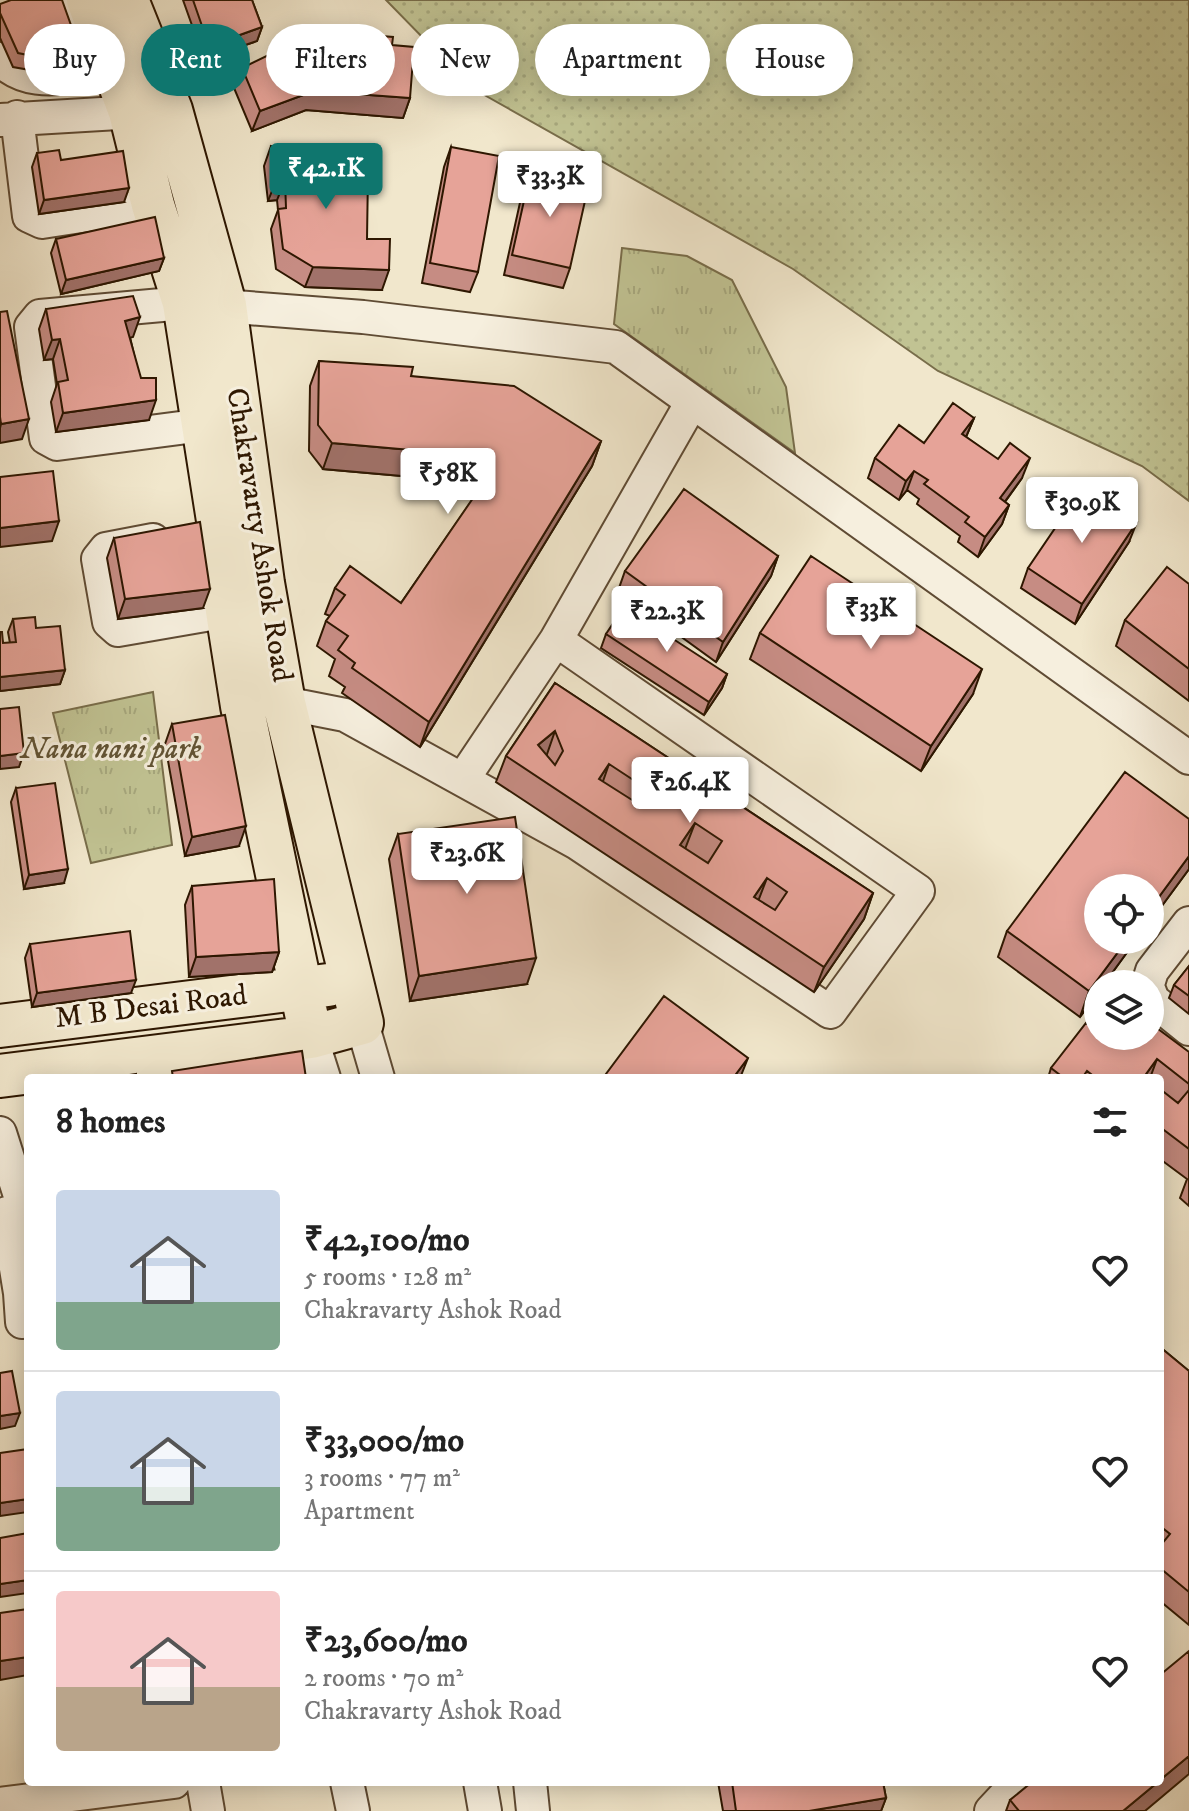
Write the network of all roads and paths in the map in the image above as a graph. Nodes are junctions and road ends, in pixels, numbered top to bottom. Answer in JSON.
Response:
{"nodes":[{"id":1,"x":57,"y":0,"type":"edge"},
{"id":2,"x":88,"y":0,"type":"edge"},
{"id":3,"x":127,"y":0,"type":"edge"},
{"id":4,"x":65,"y":24,"type":"edge"},
{"id":5,"x":0,"y":59,"type":"edge"},
{"id":6,"x":24,"y":74,"type":"edge"},
{"id":7,"x":25,"y":96,"type":"edge"},
{"id":8,"x":171,"y":110,"type":"junction"},
{"id":9,"x":130,"y":112,"type":"junction"},
{"id":10,"x":17,"y":118,"type":"edge"},
{"id":11,"x":153,"y":205,"type":"junction"},
{"id":12,"x":184,"y":303,"type":"junction"},
{"id":13,"x":225,"y":305,"type":"junction"},
{"id":14,"x":692,"y":402,"type":"junction"},
{"id":15,"x":203,"y":425,"type":"junction"},
{"id":16,"x":556,"y":640,"type":"junction"},
{"id":17,"x":284,"y":703,"type":"junction"},
{"id":18,"x":1189,"y":758,"type":"edge"},
{"id":19,"x":463,"y":779,"type":"junction"},
{"id":20,"x":1189,"y":923,"type":"edge"},
{"id":21,"x":1153,"y":970,"type":"edge"},
{"id":22,"x":354,"y":982,"type":"junction"},
{"id":23,"x":301,"y":988,"type":"junction"},
{"id":24,"x":1164,"y":1009,"type":"edge"},
{"id":25,"x":362,"y":1023,"type":"junction"},
{"id":26,"x":0,"y":1026,"type":"edge"},
{"id":27,"x":1189,"y":1029,"type":"edge"},
{"id":28,"x":311,"y":1037,"type":"junction"},
{"id":29,"x":323,"y":1074,"type":"edge"},
{"id":30,"x":377,"y":1074,"type":"edge"},
{"id":31,"x":0,"y":1076,"type":"edge"},
{"id":32,"x":0,"y":1133,"type":"edge"},
{"id":33,"x":16,"y":1219,"type":"edge"},
{"id":34,"x":20,"y":1315,"type":"edge"},
{"id":35,"x":133,"y":1786,"type":"edge"},
{"id":36,"x":204,"y":1786,"type":"edge"},
{"id":37,"x":348,"y":1786,"type":"edge"},
{"id":38,"x":481,"y":1786,"type":"edge"},
{"id":39,"x":530,"y":1786,"type":"edge"},
{"id":40,"x":1014,"y":1786,"type":"edge"},
{"id":41,"x":0,"y":1804,"type":"edge"},
{"id":42,"x":208,"y":1811,"type":"edge"},
{"id":43,"x":353,"y":1811,"type":"edge"},
{"id":44,"x":485,"y":1811,"type":"edge"},
{"id":45,"x":533,"y":1811,"type":"edge"},
{"id":46,"x":991,"y":1811,"type":"edge"}],
"edges":[{"from":1,"to":4,"type":"street"},
{"from":2,"to":9,"type":"main road","name":"Chakravarty Ashok Road"},
{"from":3,"to":8,"type":"main road","name":"Chakravarty Ashok Road"},
{"from":5,"to":6,"type":"street"},
{"from":7,"to":10,"type":"street"},
{"from":8,"to":9,"type":"street"},
{"from":8,"to":13,"type":"main road","name":"Chakravarty Ashok Road"},
{"from":9,"to":10,"type":"street"},
{"from":9,"to":11,"type":"main road","name":"Chakravarty Ashok Road"},
{"from":10,"to":11,"type":"street"},
{"from":11,"to":12,"type":"main road","name":"Chakravarty Ashok Road"},
{"from":12,"to":13,"type":"street"},
{"from":12,"to":15,"type":"main road","name":"Chakravarty Ashok Road"},
{"from":12,"to":15,"type":"street"},
{"from":13,"to":14,"type":"street"},
{"from":13,"to":17,"type":"main road","name":"Chakravarty Ashok Road"},
{"from":14,"to":16,"type":"street"},
{"from":14,"to":18,"type":"street"},
{"from":15,"to":23,"type":"main road","name":"Chakravarty Ashok Road"},
{"from":16,"to":19,"type":"street"},
{"from":16,"to":19,"type":"street"},
{"from":17,"to":19,"type":"street"},
{"from":17,"to":22,"type":"main road","name":"Chakravarty Ashok Road"},
{"from":20,"to":21,"type":"street"},
{"from":22,"to":23,"type":"main road","name":"M B Desai Road"},
{"from":22,"to":25,"type":"main road","name":"Chakravarty Ashok Road"},
{"from":23,"to":26,"type":"main road","name":"M B Desai Road"},
{"from":23,"to":28,"type":"main road","name":"Chakravarty Ashok Road"},
{"from":24,"to":27,"type":"street"},
{"from":25,"to":28,"type":"main road"},
{"from":25,"to":30,"type":"street"},
{"from":28,"to":29,"type":"street","name":"Chakravarty Ashok Road"},
{"from":28,"to":31,"type":"main road","name":"M B Desai Road"},
{"from":32,"to":33,"type":"street"},
{"from":33,"to":34,"type":"street"},
{"from":35,"to":41,"type":"street"},
{"from":36,"to":42,"type":"street"},
{"from":37,"to":43,"type":"street"},
{"from":38,"to":44,"type":"street"},
{"from":39,"to":45,"type":"street"},
{"from":40,"to":46,"type":"street"}]}
